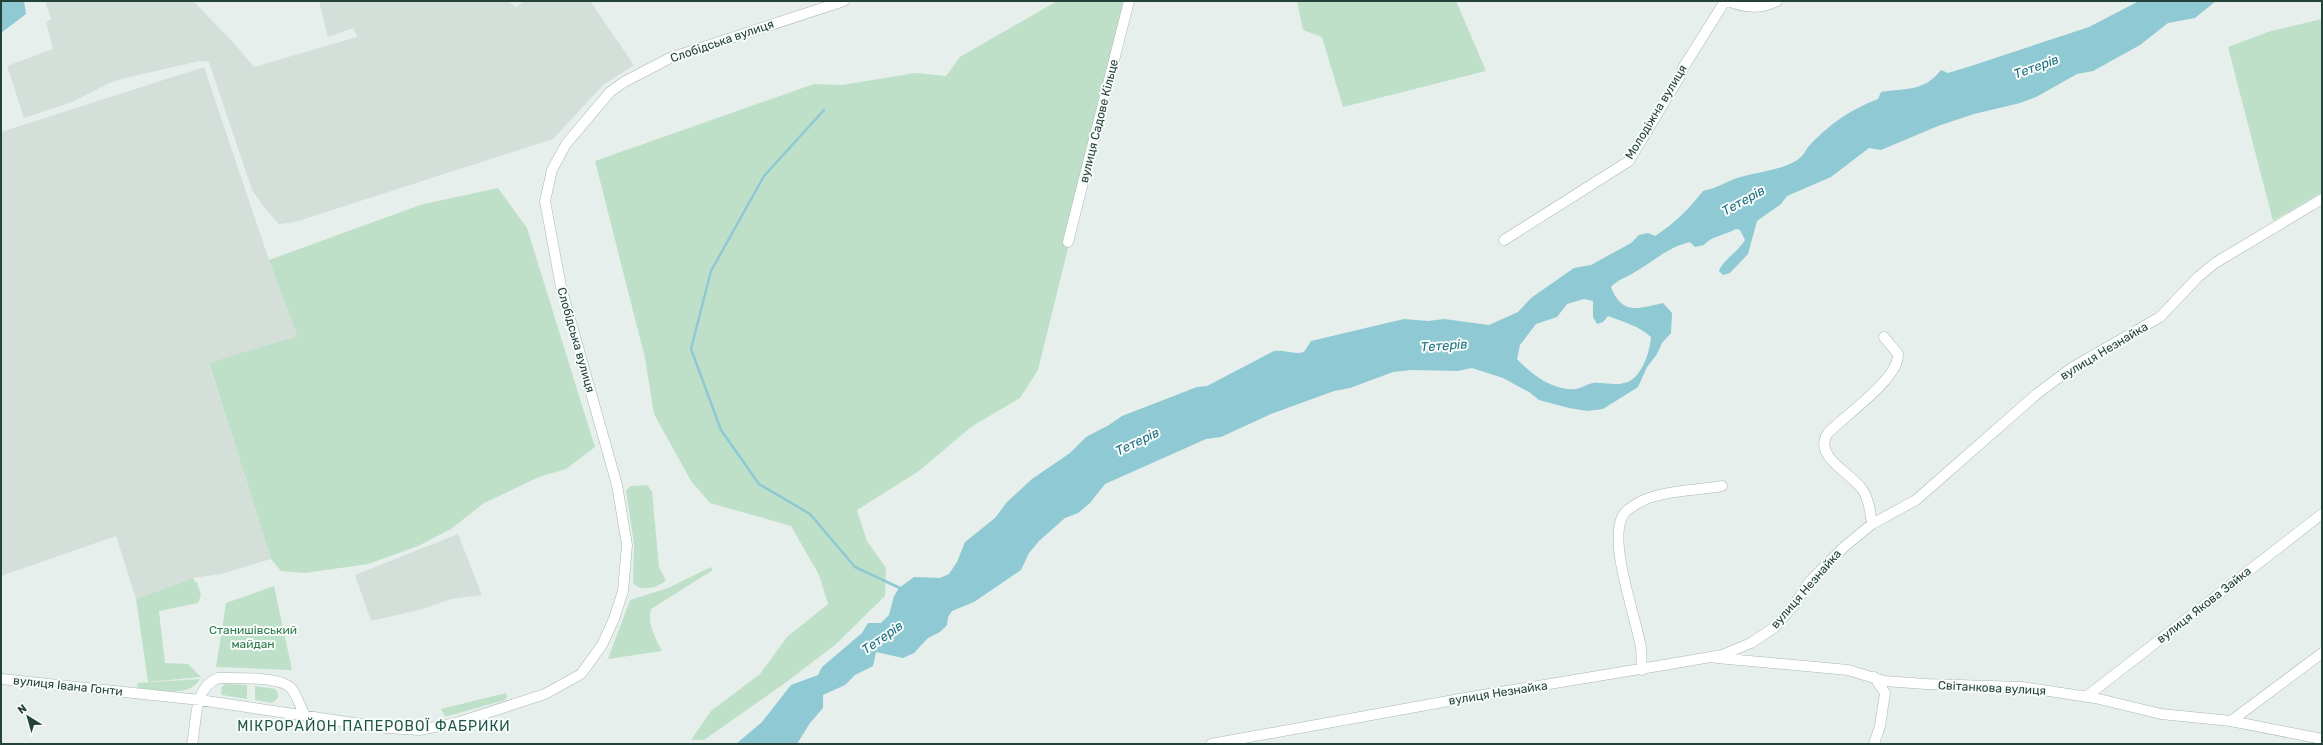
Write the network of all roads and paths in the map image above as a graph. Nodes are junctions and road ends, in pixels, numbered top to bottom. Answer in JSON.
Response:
{"nodes":[{"id":1,"x":844,"y":1,"type":"edge"},
{"id":2,"x":1129,"y":1,"type":"edge"},
{"id":3,"x":1727,"y":1,"type":"edge"},
{"id":4,"x":1777,"y":1,"type":"edge"},
{"id":5,"x":2322,"y":199,"type":"edge"},
{"id":6,"x":1504,"y":240,"type":"dead end"},
{"id":7,"x":1068,"y":242,"type":"dead end"},
{"id":8,"x":1884,"y":336,"type":"dead end"},
{"id":9,"x":1722,"y":486,"type":"dead end"},
{"id":10,"x":2322,"y":514,"type":"edge"},
{"id":11,"x":1872,"y":524,"type":"junction"},
{"id":12,"x":2322,"y":654,"type":"edge"},
{"id":13,"x":1707,"y":657,"type":"junction"},
{"id":14,"x":1642,"y":670,"type":"junction"},
{"id":15,"x":1874,"y":678,"type":"junction"},
{"id":16,"x":1,"y":679,"type":"edge"},
{"id":17,"x":2087,"y":696,"type":"junction"},
{"id":18,"x":200,"y":700,"type":"junction"},
{"id":19,"x":304,"y":715,"type":"junction"},
{"id":20,"x":2231,"y":721,"type":"junction"},
{"id":21,"x":2322,"y":739,"type":"edge"},
{"id":22,"x":192,"y":744,"type":"edge"},
{"id":23,"x":1211,"y":744,"type":"edge"},
{"id":24,"x":1874,"y":744,"type":"edge"}],
"edges":[{"from":1,"to":19,"type":"street","name":"Слобідська вулиця"},
{"from":2,"to":7,"type":"street","name":"вулиця Садове Кільце"},
{"from":3,"to":4,"type":"street"},
{"from":3,"to":6,"type":"street","name":"Молодіжна вулиця"},
{"from":5,"to":11,"type":"street","name":"вулиця Незнайка"},
{"from":8,"to":11,"type":"street"},
{"from":9,"to":14,"type":"street"},
{"from":10,"to":17,"type":"street","name":"вулиця Якова Зайка"},
{"from":11,"to":13,"type":"street","name":"вулиця Незнайка"},
{"from":12,"to":20,"type":"street"},
{"from":13,"to":14,"type":"street","name":"вулиця Незнайка"},
{"from":13,"to":15,"type":"street","name":"Світанкова вулиця"},
{"from":14,"to":23,"type":"street","name":"вулиця Незнайка"},
{"from":15,"to":17,"type":"street","name":"Світанкова вулиця"},
{"from":15,"to":24,"type":"street"},
{"from":16,"to":18,"type":"street","name":"вулиця Івана Гонти"},
{"from":17,"to":20,"type":"street","name":"Світанкова вулиця"},
{"from":18,"to":19,"type":"street"},
{"from":18,"to":19,"type":"street"},
{"from":18,"to":22,"type":"street"},
{"from":20,"to":21,"type":"street","name":"Світанкова вулиця"}]}
